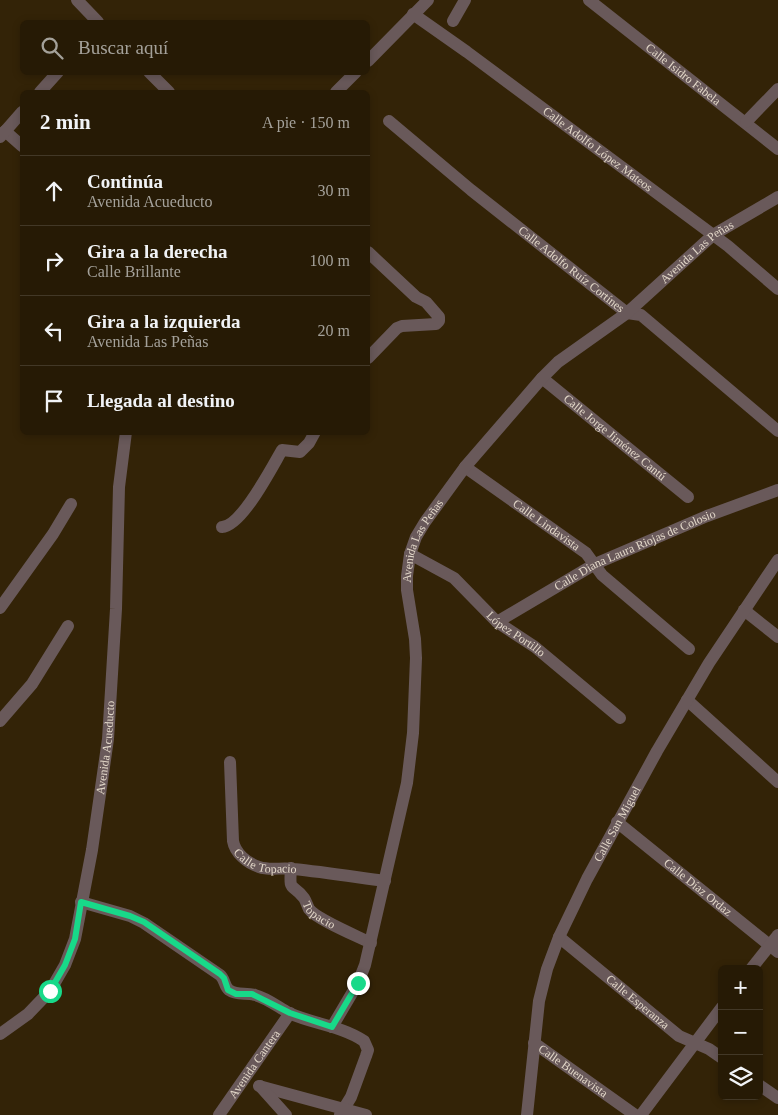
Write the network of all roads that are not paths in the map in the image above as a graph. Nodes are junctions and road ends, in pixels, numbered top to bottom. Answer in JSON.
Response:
{"nodes":[{"id":1,"x":77,"y":0,"type":"edge"},
{"id":2,"x":428,"y":0,"type":"edge"},
{"id":3,"x":465,"y":0,"type":"edge"},
{"id":4,"x":589,"y":0,"type":"edge"},
{"id":5,"x":413,"y":14,"type":"junction"},
{"id":6,"x":96,"y":20,"type":"edge"},
{"id":7,"x":453,"y":21,"type":"dead end"},
{"id":8,"x":370,"y":59,"type":"edge"},
{"id":9,"x":55,"y":75,"type":"edge"},
{"id":10,"x":151,"y":75,"type":"edge"},
{"id":11,"x":353,"y":75,"type":"edge"},
{"id":12,"x":778,"y":89,"type":"edge"},
{"id":13,"x":42,"y":90,"type":"edge"},
{"id":14,"x":167,"y":90,"type":"edge"},
{"id":15,"x":338,"y":90,"type":"edge"},
{"id":16,"x":20,"y":114,"type":"edge"},
{"id":17,"x":389,"y":121,"type":"dead end"},
{"id":18,"x":746,"y":122,"type":"junction"},
{"id":19,"x":3,"y":134,"type":"edge"},
{"id":20,"x":20,"y":145,"type":"edge"},
{"id":21,"x":778,"y":149,"type":"edge"},
{"id":22,"x":778,"y":197,"type":"edge"},
{"id":23,"x":713,"y":235,"type":"junction"},
{"id":24,"x":370,"y":254,"type":"edge"},
{"id":25,"x":778,"y":289,"type":"edge"},
{"id":26,"x":627,"y":313,"type":"junction"},
{"id":27,"x":370,"y":356,"type":"edge"},
{"id":28,"x":542,"y":378,"type":"junction"},
{"id":29,"x":778,"y":432,"type":"edge"},
{"id":30,"x":126,"y":435,"type":"edge"},
{"id":31,"x":314,"y":435,"type":"edge"},
{"id":32,"x":465,"y":467,"type":"junction"},
{"id":33,"x":778,"y":490,"type":"edge"},
{"id":34,"x":688,"y":497,"type":"dead end"},
{"id":35,"x":71,"y":504,"type":"dead end"},
{"id":36,"x":222,"y":526,"type":"dead end"},
{"id":37,"x":410,"y":554,"type":"junction"},
{"id":38,"x":778,"y":560,"type":"edge"},
{"id":39,"x":595,"y":564,"type":"junction"},
{"id":40,"x":0,"y":608,"type":"edge"},
{"id":41,"x":744,"y":610,"type":"junction"},
{"id":42,"x":498,"y":622,"type":"junction"},
{"id":43,"x":68,"y":626,"type":"dead end"},
{"id":44,"x":778,"y":637,"type":"edge"},
{"id":45,"x":689,"y":649,"type":"dead end"},
{"id":46,"x":687,"y":700,"type":"junction"},
{"id":47,"x":620,"y":718,"type":"dead end"},
{"id":48,"x":0,"y":721,"type":"edge"},
{"id":49,"x":230,"y":762,"type":"dead end"},
{"id":50,"x":778,"y":782,"type":"edge"},
{"id":51,"x":617,"y":822,"type":"junction"},
{"id":52,"x":291,"y":868,"type":"junction"},
{"id":53,"x":385,"y":881,"type":"junction"},
{"id":54,"x":81,"y":902,"type":"junction"},
{"id":55,"x":778,"y":935,"type":"edge"},
{"id":56,"x":559,"y":937,"type":"junction"},
{"id":57,"x":371,"y":943,"type":"junction"},
{"id":58,"x":774,"y":949,"type":"edge"},
{"id":59,"x":755,"y":965,"type":"edge"},
{"id":60,"x":720,"y":1010,"type":"edge"},
{"id":61,"x":290,"y":1013,"type":"junction"},
{"id":62,"x":332,"y":1027,"type":"junction"},
{"id":63,"x":0,"y":1034,"type":"edge"},
{"id":64,"x":534,"y":1043,"type":"junction"},
{"id":65,"x":694,"y":1043,"type":"junction"},
{"id":66,"x":718,"y":1055,"type":"edge"},
{"id":67,"x":244,"y":1078,"type":"junction"},
{"id":68,"x":260,"y":1086,"type":"junction"},
{"id":69,"x":763,"y":1088,"type":"edge"},
{"id":70,"x":778,"y":1098,"type":"edge"},
{"id":71,"x":342,"y":1112,"type":"edge"},
{"id":72,"x":219,"y":1115,"type":"edge"},
{"id":73,"x":286,"y":1115,"type":"edge"},
{"id":74,"x":366,"y":1115,"type":"edge"},
{"id":75,"x":527,"y":1115,"type":"edge"},
{"id":76,"x":635,"y":1115,"type":"edge"},
{"id":77,"x":641,"y":1115,"type":"edge"}],
"edges":[{"from":1,"to":6,"type":"street"},
{"from":2,"to":5,"type":"street"},
{"from":3,"to":7,"type":"street"},
{"from":4,"to":18,"type":"street","name":"Calle Isidro Fabela"},
{"from":5,"to":8,"type":"street"},
{"from":5,"to":23,"type":"street","name":"Calle Adolfo López Mateos"},
{"from":9,"to":13,"type":"street"},
{"from":10,"to":14,"type":"street"},
{"from":11,"to":15,"type":"street"},
{"from":12,"to":18,"type":"street"},
{"from":16,"to":19,"type":"street"},
{"from":17,"to":26,"type":"street","name":"Calle Adolfo Ruíz Cortínes"},
{"from":18,"to":21,"type":"street","name":"Calle Isidro Fabela"},
{"from":19,"to":20,"type":"street"},
{"from":22,"to":23,"type":"street","name":"Avenida Las Peñas"},
{"from":23,"to":25,"type":"street","name":"Calle Adolfo López Mateos"},
{"from":23,"to":26,"type":"street","name":"Avenida Las Peñas"},
{"from":24,"to":27,"type":"street"},
{"from":26,"to":28,"type":"street","name":"Avenida Las Peñas"},
{"from":26,"to":29,"type":"street","name":"Calle Adolfo Ruíz Cortínes"},
{"from":28,"to":32,"type":"street","name":"Avenida Las Peñas"},
{"from":28,"to":34,"type":"street","name":"Calle Jorge Jiménez Cantú"},
{"from":30,"to":54,"type":"street","name":"Avenida Acueducto"},
{"from":31,"to":36,"type":"street"},
{"from":32,"to":37,"type":"street","name":"Avenida Las Peñas"},
{"from":32,"to":39,"type":"street","name":"Calle Lindavista"},
{"from":33,"to":39,"type":"street","name":"Calle Diana Laura Riojas de Colosio"},
{"from":35,"to":40,"type":"street"},
{"from":37,"to":42,"type":"street","name":"López Portillo"},
{"from":37,"to":53,"type":"street","name":"Avenida Las Peñas"},
{"from":38,"to":41,"type":"street","name":"Calle San Miguel"},
{"from":39,"to":42,"type":"street","name":"Calle Diana Laura Riojas de Colosio"},
{"from":39,"to":45,"type":"street","name":"Calle Lindavista"},
{"from":41,"to":44,"type":"street"},
{"from":41,"to":46,"type":"street","name":"Calle San Miguel"},
{"from":42,"to":47,"type":"street","name":"López Portillo"},
{"from":43,"to":48,"type":"street"},
{"from":46,"to":50,"type":"street"},
{"from":46,"to":51,"type":"street","name":"Calle San Miguel"},
{"from":49,"to":52,"type":"street","name":"Calle Topacio"},
{"from":51,"to":56,"type":"street","name":"Calle San Miguel"},
{"from":51,"to":58,"type":"street","name":"Calle Díaz Ordaz"},
{"from":52,"to":53,"type":"street","name":"Calle Topacio"},
{"from":52,"to":57,"type":"street","name":"Topacio"},
{"from":53,"to":57,"type":"street","name":"Avenida Las Peñas"},
{"from":54,"to":61,"type":"street"},
{"from":54,"to":63,"type":"street","name":"Avenida Acueducto"},
{"from":55,"to":58,"type":"street"},
{"from":56,"to":64,"type":"street","name":"Calle San Miguel"},
{"from":56,"to":65,"type":"street","name":"Calle Esperanza"},
{"from":57,"to":62,"type":"street","name":"Avenida Las Peñas"},
{"from":58,"to":59,"type":"street"},
{"from":60,"to":65,"type":"street"},
{"from":61,"to":62,"type":"street"},
{"from":61,"to":67,"type":"street","name":"Avenida Cantera"},
{"from":62,"to":71,"type":"street"},
{"from":64,"to":75,"type":"street","name":"Calle San Miguel"},
{"from":64,"to":76,"type":"street","name":"Calle Buenavista"},
{"from":65,"to":66,"type":"street","name":"Calle Esperanza"},
{"from":65,"to":77,"type":"street"},
{"from":67,"to":68,"type":"street"},
{"from":67,"to":72,"type":"street","name":"Avenida Cantera"},
{"from":68,"to":71,"type":"street"},
{"from":68,"to":73,"type":"street"},
{"from":69,"to":70,"type":"street"},
{"from":71,"to":74,"type":"street"}]}
